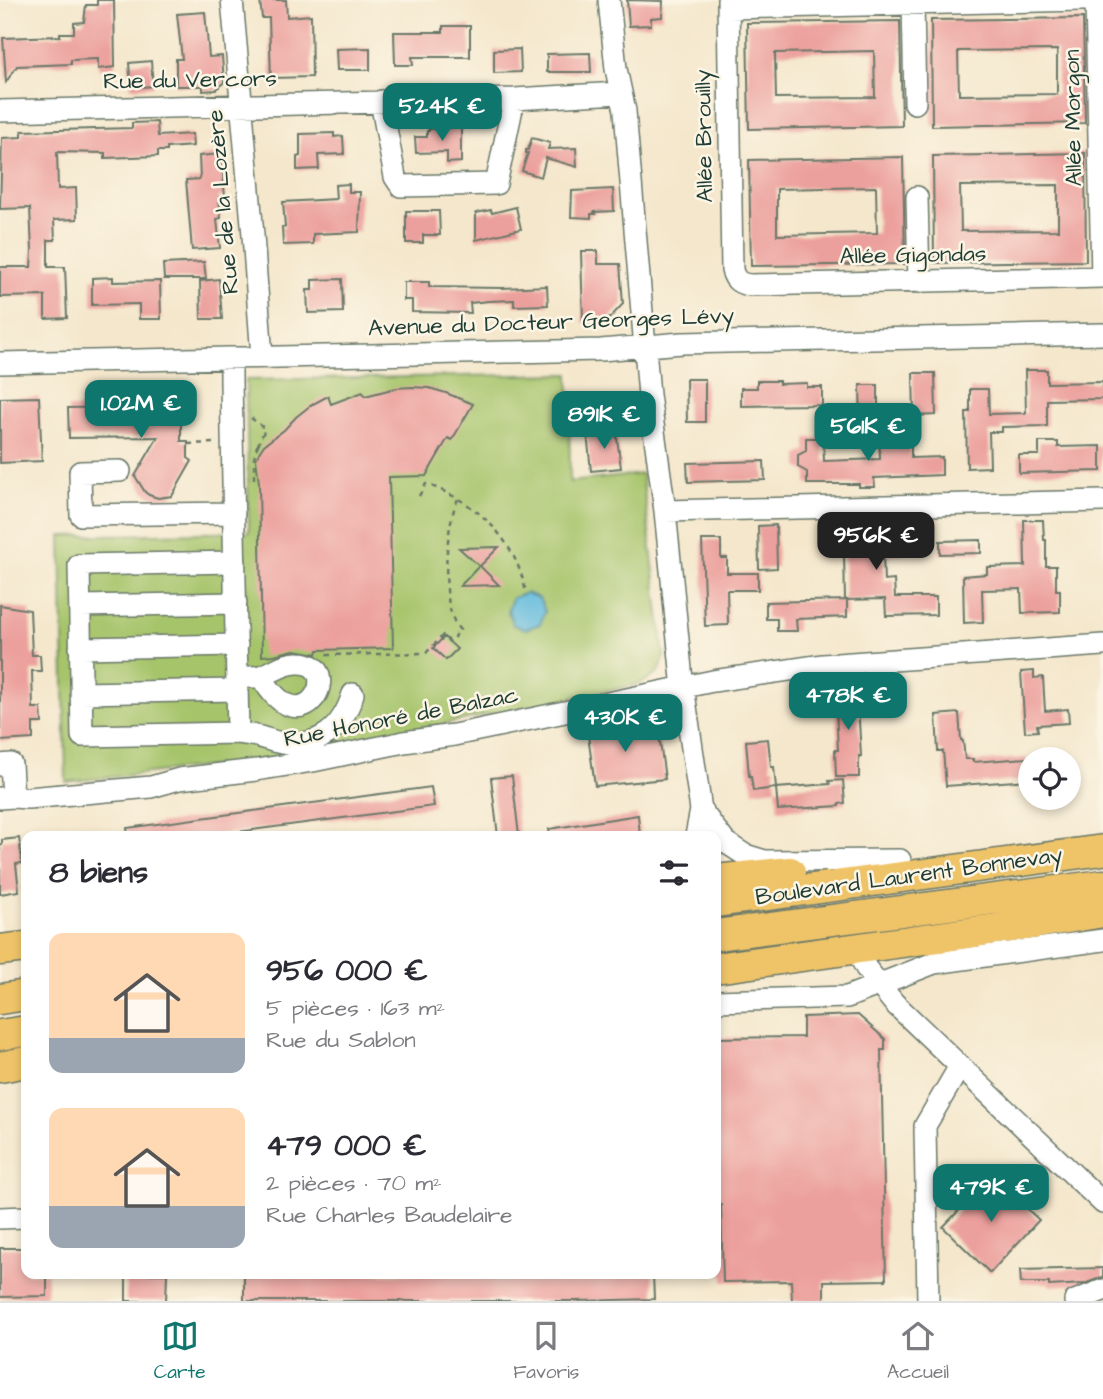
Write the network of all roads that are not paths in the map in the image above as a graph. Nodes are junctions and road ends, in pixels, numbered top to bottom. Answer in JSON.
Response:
{"nodes":[{"id":1,"x":232,"y":0,"type":"edge"},
{"id":2,"x":609,"y":0,"type":"edge"},
{"id":3,"x":1083,"y":0,"type":"edge"},
{"id":4,"x":1096,"y":0,"type":"edge"},
{"id":5,"x":728,"y":4,"type":"edge"},
{"id":6,"x":913,"y":4,"type":"junction"},
{"id":7,"x":620,"y":93,"type":"junction"},
{"id":8,"x":514,"y":99,"type":"junction"},
{"id":9,"x":381,"y":101,"type":"junction"},
{"id":10,"x":915,"y":103,"type":"dead end"},
{"id":11,"x":241,"y":105,"type":"junction"},
{"id":12,"x":0,"y":111,"type":"edge"},
{"id":13,"x":917,"y":197,"type":"dead end"},
{"id":14,"x":732,"y":270,"type":"joint"},
{"id":15,"x":1102,"y":277,"type":"edge"},
{"id":16,"x":919,"y":282,"type":"junction"},
{"id":17,"x":1103,"y":334,"type":"edge"},
{"id":18,"x":646,"y":346,"type":"junction"},
{"id":19,"x":262,"y":357,"type":"junction"},
{"id":20,"x":231,"y":358,"type":"junction"},
{"id":21,"x":0,"y":363,"type":"edge"},
{"id":22,"x":120,"y":471,"type":"dead end"},
{"id":23,"x":1103,"y":501,"type":"edge"},
{"id":24,"x":664,"y":511,"type":"junction"},
{"id":25,"x":234,"y":513,"type":"junction"},
{"id":26,"x":235,"y":562,"type":"junction"},
{"id":27,"x":236,"y":603,"type":"junction"},
{"id":28,"x":80,"y":606,"type":"junction"},
{"id":29,"x":237,"y":645,"type":"junction"},
{"id":30,"x":1103,"y":645,"type":"edge"},
{"id":31,"x":80,"y":648,"type":"junction"},
{"id":32,"x":261,"y":676,"type":"dead end"},
{"id":33,"x":237,"y":683,"type":"junction"},
{"id":34,"x":683,"y":688,"type":"junction"},
{"id":35,"x":81,"y":694,"type":"junction"},
{"id":36,"x":352,"y":694,"type":"dead end"},
{"id":37,"x":238,"y":733,"type":"junction"},
{"id":38,"x":0,"y":765,"type":"edge"},
{"id":39,"x":6,"y":797,"type":"edge"},
{"id":40,"x":701,"y":810,"type":"junction"},
{"id":41,"x":696,"y":831,"type":"edge"},
{"id":42,"x":717,"y":831,"type":"edge"},
{"id":43,"x":721,"y":837,"type":"edge"},
{"id":44,"x":1103,"y":850,"type":"edge"},
{"id":45,"x":900,"y":860,"type":"junction"},
{"id":46,"x":1017,"y":862,"type":"junction"},
{"id":47,"x":721,"y":879,"type":"edge"},
{"id":48,"x":1103,"y":885,"type":"edge"},
{"id":49,"x":721,"y":901,"type":"edge"},
{"id":50,"x":1103,"y":912,"type":"edge"},
{"id":51,"x":721,"y":934,"type":"edge"},
{"id":52,"x":1103,"y":940,"type":"edge"},
{"id":53,"x":856,"y":949,"type":"junction"},
{"id":54,"x":721,"y":967,"type":"edge"},
{"id":55,"x":878,"y":984,"type":"junction"},
{"id":56,"x":21,"y":996,"type":"edge"},
{"id":57,"x":0,"y":999,"type":"edge"},
{"id":58,"x":721,"y":1001,"type":"edge"},
{"id":59,"x":21,"y":1032,"type":"edge"},
{"id":60,"x":0,"y":1035,"type":"edge"},
{"id":61,"x":21,"y":1063,"type":"edge"},
{"id":62,"x":960,"y":1066,"type":"junction"},
{"id":63,"x":21,"y":1067,"type":"edge"},
{"id":64,"x":0,"y":1068,"type":"edge"},
{"id":65,"x":1103,"y":1203,"type":"edge"},
{"id":66,"x":21,"y":1217,"type":"edge"},
{"id":67,"x":0,"y":1218,"type":"edge"},
{"id":68,"x":1103,"y":1290,"type":"edge"},
{"id":69,"x":928,"y":1301,"type":"edge"},
{"id":70,"x":1075,"y":1301,"type":"edge"}],
"edges":[{"from":1,"to":11,"type":"street","name":"Rue de la Lozère"},
{"from":2,"to":7,"type":"street"},
{"from":3,"to":6,"type":"street"},
{"from":4,"to":15,"type":"street","name":"Allée Morgon"},
{"from":5,"to":6,"type":"street"},
{"from":5,"to":14,"type":"street","name":"Allée Brouilly"},
{"from":6,"to":10,"type":"street"},
{"from":7,"to":8,"type":"street","name":"Rue du Vercors"},
{"from":7,"to":18,"type":"street"},
{"from":8,"to":9,"type":"street","name":"Rue du Vercors"},
{"from":8,"to":9,"type":"street"},
{"from":9,"to":11,"type":"street","name":"Rue du Vercors"},
{"from":11,"to":12,"type":"street","name":"Rue du Vercors"},
{"from":11,"to":19,"type":"street","name":"Rue de la Lozère"},
{"from":13,"to":16,"type":"street"},
{"from":14,"to":16,"type":"street","name":"Allée Gigondas"},
{"from":15,"to":16,"type":"street","name":"Allée Gigondas"},
{"from":17,"to":18,"type":"street","name":"Avenue du Docteur Georges Lévy"},
{"from":18,"to":19,"type":"street","name":"Avenue du Docteur Georges Lévy"},
{"from":18,"to":24,"type":"street"},
{"from":19,"to":20,"type":"street","name":"Avenue du Docteur Georges Lévy"},
{"from":20,"to":21,"type":"street","name":"Avenue du Docteur Georges Lévy"},
{"from":20,"to":25,"type":"street"},
{"from":22,"to":25,"type":"street"},
{"from":23,"to":24,"type":"street"},
{"from":24,"to":34,"type":"street"},
{"from":25,"to":26,"type":"street"},
{"from":26,"to":27,"type":"street"},
{"from":26,"to":28,"type":"street"},
{"from":27,"to":28,"type":"street"},
{"from":27,"to":29,"type":"street"},
{"from":28,"to":31,"type":"street"},
{"from":29,"to":31,"type":"street"},
{"from":29,"to":33,"type":"street"},
{"from":30,"to":34,"type":"street","name":"Rue Honoré de Balzac"},
{"from":31,"to":35,"type":"street"},
{"from":32,"to":33,"type":"street"},
{"from":33,"to":35,"type":"street"},
{"from":33,"to":37,"type":"street"},
{"from":34,"to":39,"type":"street","name":"Rue Honoré de Balzac"},
{"from":34,"to":40,"type":"street"},
{"from":35,"to":37,"type":"street"},
{"from":36,"to":37,"type":"street"},
{"from":38,"to":39,"type":"street"},
{"from":40,"to":41,"type":"street"},
{"from":40,"to":42,"type":"street"},
{"from":43,"to":45,"type":"street"},
{"from":44,"to":46,"type":"highway","name":"Boulevard Laurent Bonnevay"},
{"from":45,"to":46,"type":"highway"},
{"from":45,"to":47,"type":"highway"},
{"from":46,"to":49,"type":"highway","name":"Boulevard Laurent Bonnevay"},
{"from":48,"to":51,"type":"highway","name":"Boulevard Laurent Bonnevay"},
{"from":50,"to":53,"type":"highway"},
{"from":52,"to":55,"type":"street"},
{"from":53,"to":54,"type":"highway"},
{"from":53,"to":55,"type":"street"},
{"from":55,"to":58,"type":"street"},
{"from":55,"to":62,"type":"street"},
{"from":56,"to":57,"type":"highway"},
{"from":59,"to":60,"type":"highway"},
{"from":61,"to":64,"type":"highway"},
{"from":62,"to":65,"type":"street"},
{"from":62,"to":69,"type":"street"},
{"from":63,"to":64,"type":"street"},
{"from":66,"to":67,"type":"street"},
{"from":68,"to":70,"type":"street"}]}
